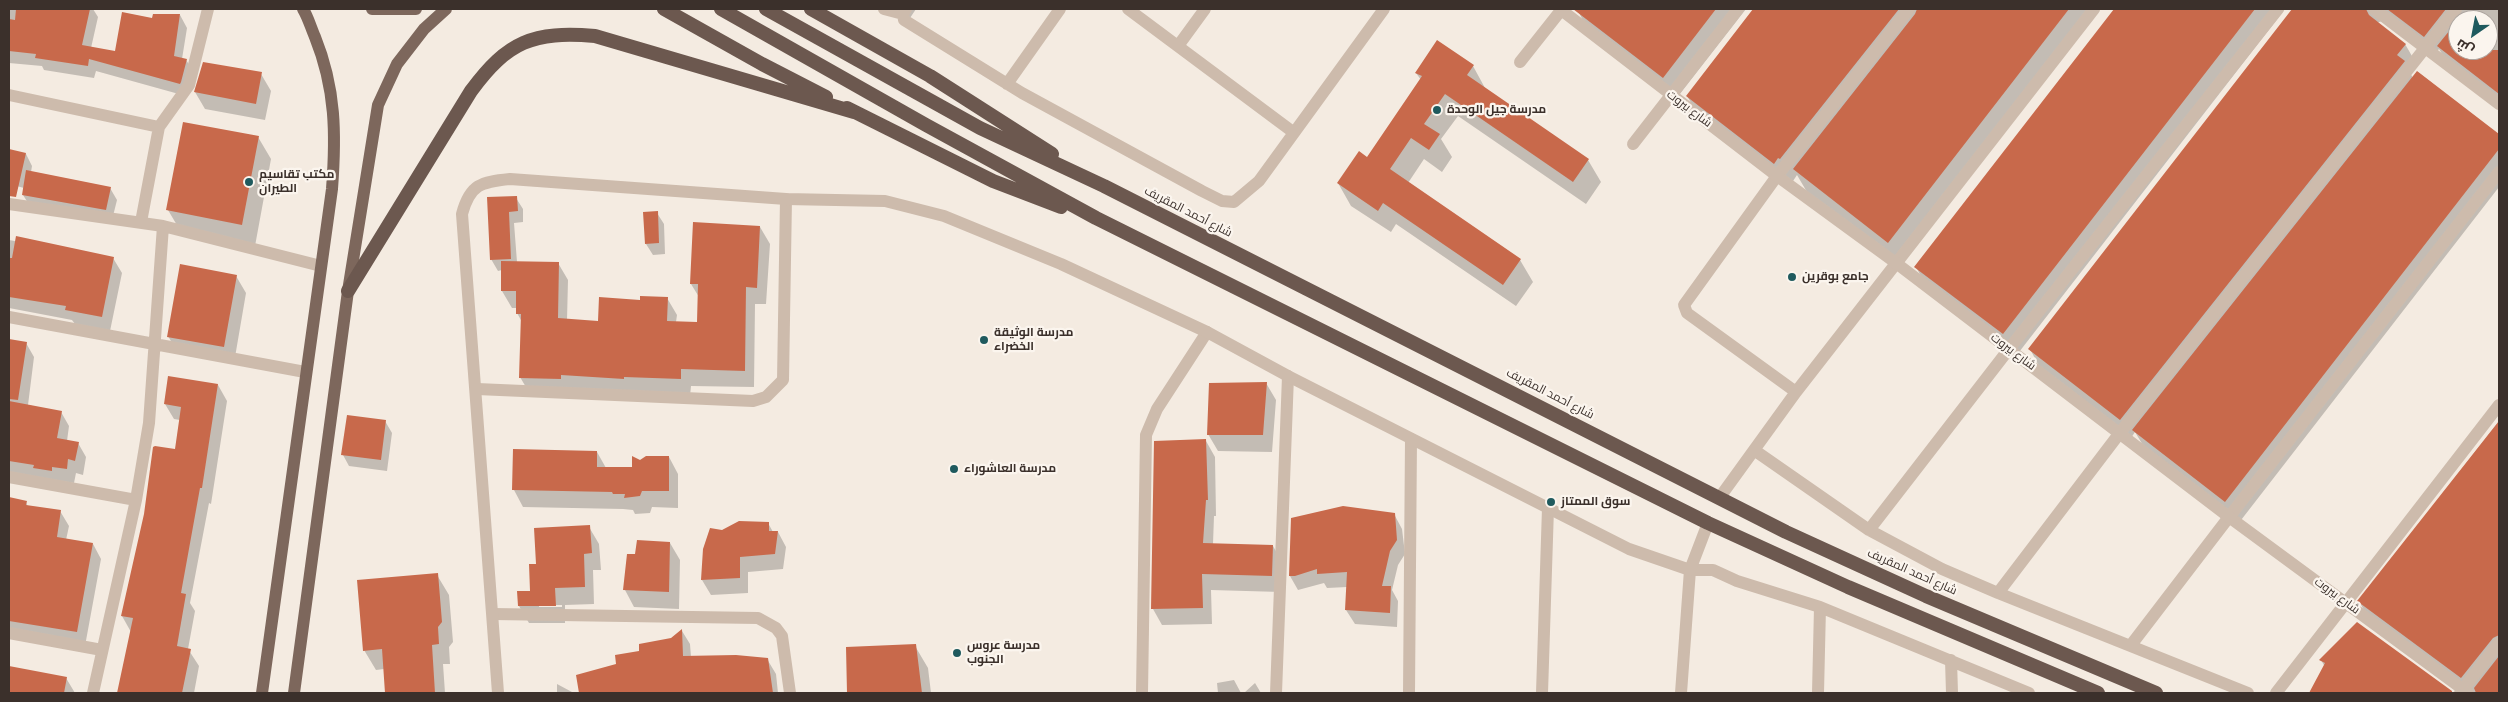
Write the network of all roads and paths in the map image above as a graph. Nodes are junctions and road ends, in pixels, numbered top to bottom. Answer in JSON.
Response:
{"nodes":[{"id":1,"x":208,"y":9,"type":"edge"},
{"id":2,"x":303,"y":9,"type":"edge"},
{"id":3,"x":372,"y":9,"type":"edge"},
{"id":4,"x":416,"y":9,"type":"edge"},
{"id":5,"x":446,"y":9,"type":"edge"},
{"id":6,"x":664,"y":9,"type":"edge"},
{"id":7,"x":720,"y":9,"type":"edge"},
{"id":8,"x":766,"y":9,"type":"edge"},
{"id":9,"x":811,"y":9,"type":"edge"},
{"id":10,"x":884,"y":9,"type":"edge"},
{"id":11,"x":1060,"y":9,"type":"edge"},
{"id":12,"x":1128,"y":9,"type":"edge"},
{"id":13,"x":1205,"y":9,"type":"edge"},
{"id":14,"x":1384,"y":9,"type":"edge"},
{"id":15,"x":1561,"y":9,"type":"edge"},
{"id":16,"x":1738,"y":9,"type":"edge"},
{"id":17,"x":1909,"y":9,"type":"edge"},
{"id":18,"x":2094,"y":9,"type":"edge"},
{"id":19,"x":2278,"y":9,"type":"edge"},
{"id":20,"x":2374,"y":9,"type":"edge"},
{"id":21,"x":2456,"y":9,"type":"edge"},
{"id":22,"x":904,"y":11,"type":"edge"},
{"id":23,"x":1178,"y":46,"type":"junction"},
{"id":24,"x":2426,"y":48,"type":"junction"},
{"id":25,"x":1520,"y":62,"type":"dead end"},
{"id":26,"x":1007,"y":84,"type":"junction"},
{"id":27,"x":9,"y":94,"type":"edge"},
{"id":28,"x":1671,"y":96,"type":"junction"},
{"id":29,"x":2499,"y":104,"type":"edge"},
{"id":30,"x":854,"y":112,"type":"junction"},
{"id":31,"x":159,"y":127,"type":"junction"},
{"id":32,"x":1293,"y":132,"type":"junction"},
{"id":33,"x":1633,"y":144,"type":"dead end"},
{"id":34,"x":2499,"y":175,"type":"edge"},
{"id":35,"x":1777,"y":176,"type":"junction"},
{"id":36,"x":1104,"y":186,"type":"junction"},
{"id":37,"x":786,"y":198,"type":"junction"},
{"id":38,"x":9,"y":204,"type":"edge"},
{"id":39,"x":1096,"y":218,"type":"junction"},
{"id":40,"x":141,"y":222,"type":"junction"},
{"id":41,"x":163,"y":226,"type":"junction"},
{"id":42,"x":1896,"y":263,"type":"junction"},
{"id":43,"x":321,"y":266,"type":"junction"},
{"id":44,"x":348,"y":291,"type":"junction"},
{"id":45,"x":9,"y":317,"type":"edge"},
{"id":46,"x":1208,"y":332,"type":"junction"},
{"id":47,"x":155,"y":344,"type":"junction"},
{"id":48,"x":2008,"y":349,"type":"junction"},
{"id":49,"x":305,"y":372,"type":"junction"},
{"id":50,"x":1288,"y":376,"type":"junction"},
{"id":51,"x":477,"y":389,"type":"junction"},
{"id":52,"x":1796,"y":392,"type":"junction"},
{"id":53,"x":2499,"y":406,"type":"edge"},
{"id":54,"x":2119,"y":434,"type":"junction"},
{"id":55,"x":1411,"y":439,"type":"junction"},
{"id":56,"x":1754,"y":450,"type":"junction"},
{"id":57,"x":9,"y":477,"type":"edge"},
{"id":58,"x":1720,"y":497,"type":"junction"},
{"id":59,"x":136,"y":500,"type":"junction"},
{"id":60,"x":1548,"y":508,"type":"junction"},
{"id":61,"x":2229,"y":517,"type":"junction"},
{"id":62,"x":1708,"y":523,"type":"junction"},
{"id":63,"x":1869,"y":530,"type":"junction"},
{"id":64,"x":1690,"y":570,"type":"junction"},
{"id":65,"x":1998,"y":594,"type":"junction"},
{"id":66,"x":2346,"y":603,"type":"junction"},
{"id":67,"x":1820,"y":607,"type":"junction"},
{"id":68,"x":493,"y":614,"type":"junction"},
{"id":69,"x":9,"y":633,"type":"edge"},
{"id":70,"x":2499,"y":643,"type":"edge"},
{"id":71,"x":2131,"y":645,"type":"junction"},
{"id":72,"x":102,"y":650,"type":"junction"},
{"id":73,"x":1951,"y":660,"type":"junction"},
{"id":74,"x":2464,"y":692,"type":"edge"},
{"id":75,"x":93,"y":693,"type":"edge"},
{"id":76,"x":262,"y":693,"type":"edge"},
{"id":77,"x":294,"y":693,"type":"edge"},
{"id":78,"x":498,"y":693,"type":"edge"},
{"id":79,"x":790,"y":693,"type":"edge"},
{"id":80,"x":1142,"y":693,"type":"edge"},
{"id":81,"x":1276,"y":693,"type":"edge"},
{"id":82,"x":1409,"y":693,"type":"edge"},
{"id":83,"x":1542,"y":693,"type":"edge"},
{"id":84,"x":1681,"y":693,"type":"edge"},
{"id":85,"x":1818,"y":693,"type":"edge"},
{"id":86,"x":1952,"y":693,"type":"edge"},
{"id":87,"x":2029,"y":693,"type":"edge"},
{"id":88,"x":2098,"y":693,"type":"edge"},
{"id":89,"x":2156,"y":693,"type":"edge"},
{"id":90,"x":2248,"y":693,"type":"edge"},
{"id":91,"x":2276,"y":693,"type":"edge"}],
"edges":[{"from":1,"to":31,"type":"street"},
{"from":2,"to":43,"type":"main road"},
{"from":3,"to":4,"type":"main road"},
{"from":5,"to":44,"type":"main road"},
{"from":6,"to":30,"type":"highway"},
{"from":7,"to":39,"type":"highway"},
{"from":8,"to":36,"type":"highway","name":"شارع أحمد المقريف"},
{"from":9,"to":36,"type":"highway"},
{"from":10,"to":22,"type":"street"},
{"from":11,"to":26,"type":"street"},
{"from":12,"to":23,"type":"street"},
{"from":13,"to":23,"type":"street"},
{"from":14,"to":32,"type":"street"},
{"from":15,"to":25,"type":"street"},
{"from":15,"to":28,"type":"street","name":"شارع بيروت"},
{"from":16,"to":28,"type":"street"},
{"from":17,"to":35,"type":"street"},
{"from":18,"to":42,"type":"street"},
{"from":19,"to":48,"type":"street"},
{"from":20,"to":24,"type":"street"},
{"from":21,"to":24,"type":"street"},
{"from":22,"to":26,"type":"street"},
{"from":23,"to":32,"type":"street"},
{"from":24,"to":29,"type":"street"},
{"from":24,"to":54,"type":"street"},
{"from":26,"to":32,"type":"street"},
{"from":27,"to":31,"type":"street"},
{"from":28,"to":33,"type":"street"},
{"from":28,"to":35,"type":"street","name":"شارع بيروت"},
{"from":30,"to":39,"type":"highway"},
{"from":30,"to":44,"type":"highway"},
{"from":31,"to":40,"type":"street"},
{"from":34,"to":61,"type":"street"},
{"from":35,"to":42,"type":"street","name":"شارع بيروت"},
{"from":35,"to":52,"type":"street"},
{"from":36,"to":58,"type":"highway","name":"شارع أحمد المقريف"},
{"from":37,"to":46,"type":"street"},
{"from":37,"to":51,"type":"street"},
{"from":37,"to":51,"type":"street"},
{"from":38,"to":40,"type":"street"},
{"from":39,"to":62,"type":"highway"},
{"from":40,"to":41,"type":"street"},
{"from":41,"to":43,"type":"street"},
{"from":41,"to":47,"type":"street"},
{"from":42,"to":48,"type":"street","name":"شارع بيروت"},
{"from":42,"to":52,"type":"street"},
{"from":43,"to":49,"type":"main road"},
{"from":44,"to":77,"type":"main road"},
{"from":45,"to":47,"type":"street"},
{"from":46,"to":50,"type":"street"},
{"from":46,"to":80,"type":"street"},
{"from":47,"to":49,"type":"street"},
{"from":47,"to":59,"type":"street"},
{"from":48,"to":54,"type":"street","name":"شارع بيروت"},
{"from":48,"to":63,"type":"street"},
{"from":49,"to":76,"type":"main road"},
{"from":50,"to":55,"type":"street"},
{"from":50,"to":81,"type":"street"},
{"from":51,"to":68,"type":"street"},
{"from":52,"to":56,"type":"street"},
{"from":53,"to":66,"type":"street"},
{"from":54,"to":61,"type":"street","name":"شارع بيروت"},
{"from":54,"to":65,"type":"street"},
{"from":55,"to":60,"type":"street"},
{"from":55,"to":82,"type":"street"},
{"from":56,"to":58,"type":"street"},
{"from":56,"to":63,"type":"street"},
{"from":57,"to":59,"type":"street"},
{"from":58,"to":89,"type":"highway","name":"شارع أحمد المقريف"},
{"from":59,"to":72,"type":"street"},
{"from":60,"to":64,"type":"street"},
{"from":60,"to":83,"type":"street"},
{"from":61,"to":66,"type":"street","name":"شارع بيروت"},
{"from":61,"to":71,"type":"street"},
{"from":62,"to":64,"type":"street"},
{"from":62,"to":88,"type":"highway"},
{"from":63,"to":65,"type":"street"},
{"from":64,"to":67,"type":"street"},
{"from":64,"to":84,"type":"street"},
{"from":65,"to":71,"type":"street"},
{"from":66,"to":74,"type":"street","name":"شارع بيروت"},
{"from":66,"to":91,"type":"street"},
{"from":67,"to":73,"type":"street"},
{"from":67,"to":85,"type":"street"},
{"from":68,"to":78,"type":"street"},
{"from":68,"to":79,"type":"street"},
{"from":69,"to":72,"type":"street"},
{"from":70,"to":74,"type":"street"},
{"from":71,"to":90,"type":"street"},
{"from":72,"to":75,"type":"street"},
{"from":73,"to":86,"type":"street"},
{"from":73,"to":87,"type":"street"}]}
